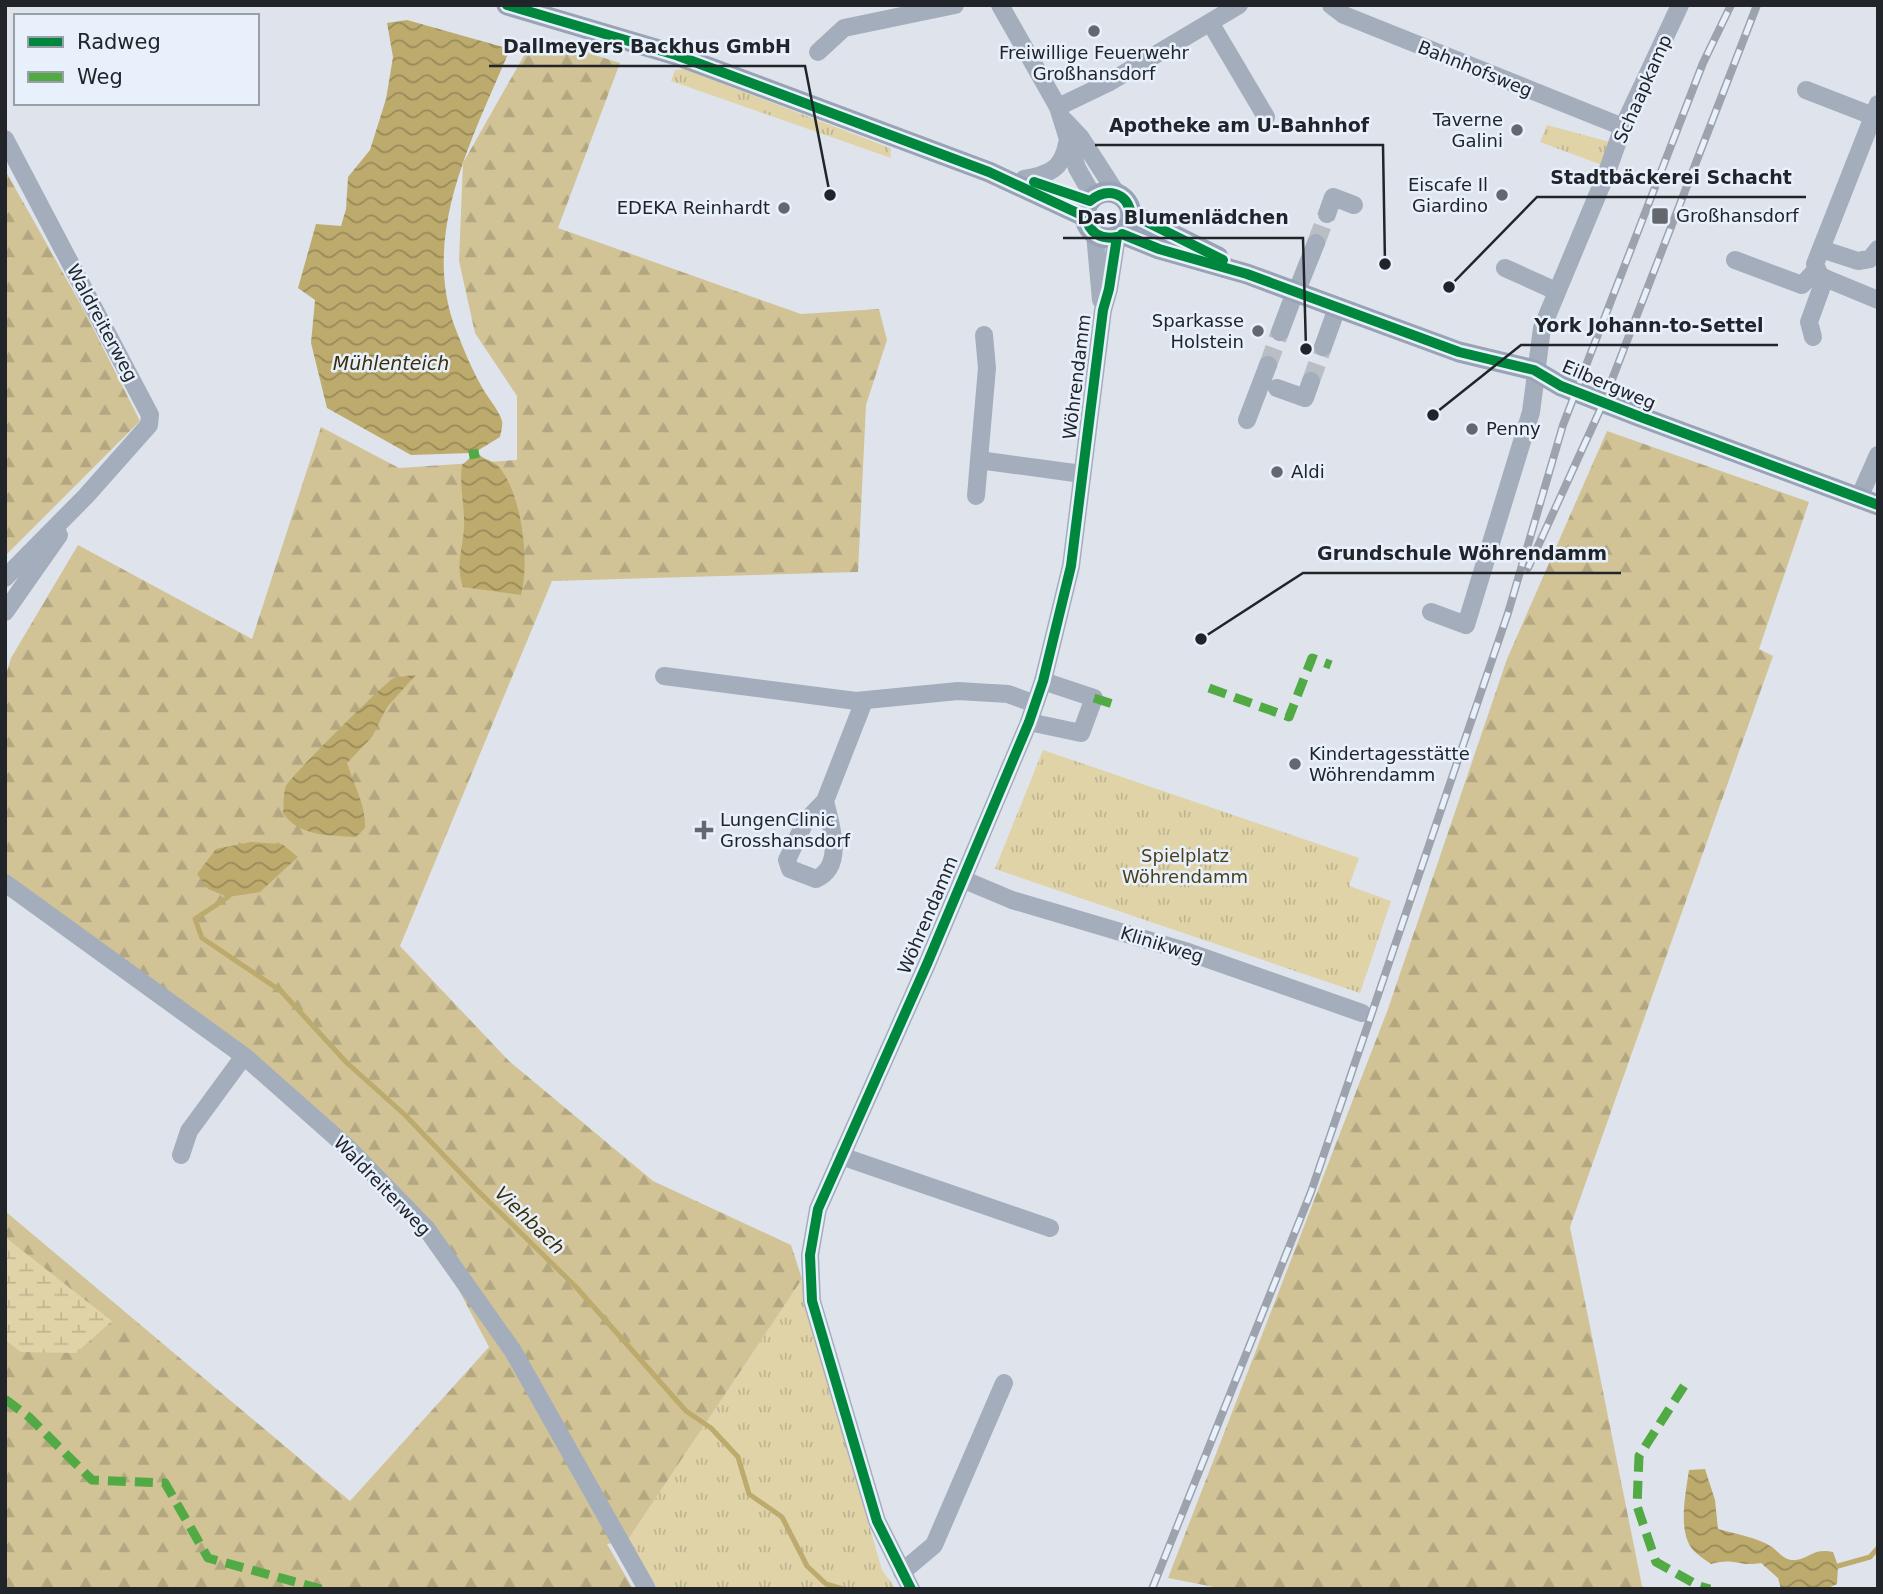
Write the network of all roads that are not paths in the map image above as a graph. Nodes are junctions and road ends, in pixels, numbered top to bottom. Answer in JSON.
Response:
{"nodes":[{"id":1,"x":507,"y":5,"type":"edge"},
{"id":2,"x":955,"y":5,"type":"edge"},
{"id":3,"x":1000,"y":5,"type":"edge"},
{"id":4,"x":1239,"y":5,"type":"edge"},
{"id":5,"x":1331,"y":5,"type":"edge"},
{"id":6,"x":1681,"y":5,"type":"edge"},
{"id":7,"x":1211,"y":24,"type":"junction"},
{"id":8,"x":818,"y":52,"type":"dead end"},
{"id":9,"x":1806,"y":90,"type":"dead end"},
{"id":10,"x":1876,"y":110,"type":"edge"},
{"id":11,"x":1061,"y":114,"type":"junction"},
{"id":12,"x":1266,"y":117,"type":"dead end"},
{"id":13,"x":1623,"y":127,"type":"junction"},
{"id":14,"x":5,"y":139,"type":"edge"},
{"id":15,"x":1068,"y":143,"type":"junction"},
{"id":16,"x":989,"y":172,"type":"junction"},
{"id":17,"x":1024,"y":179,"type":"junction"},
{"id":18,"x":1116,"y":194,"type":"junction"},
{"id":19,"x":1354,"y":205,"type":"dead end"},
{"id":20,"x":1091,"y":212,"type":"junction"},
{"id":21,"x":1131,"y":214,"type":"junction"},
{"id":22,"x":1327,"y":214,"type":"tunnel mouth"},
{"id":23,"x":1119,"y":235,"type":"junction"},
{"id":24,"x":1316,"y":243,"type":"tunnel mouth"},
{"id":25,"x":1821,"y":248,"type":"junction"},
{"id":26,"x":1878,"y":249,"type":"edge"},
{"id":27,"x":1735,"y":260,"type":"dead end"},
{"id":28,"x":1505,"y":268,"type":"dead end"},
{"id":29,"x":1247,"y":274,"type":"junction"},
{"id":30,"x":1820,"y":275,"type":"junction"},
{"id":31,"x":1556,"y":291,"type":"junction"},
{"id":32,"x":1295,"y":292,"type":"junction"},
{"id":33,"x":1878,"y":300,"type":"edge"},
{"id":34,"x":1337,"y":308,"type":"junction"},
{"id":35,"x":1103,"y":310,"type":"junction"},
{"id":36,"x":1280,"y":332,"type":"tunnel mouth"},
{"id":37,"x":984,"y":335,"type":"dead end"},
{"id":38,"x":1813,"y":337,"type":"dead end"},
{"id":39,"x":1323,"y":347,"type":"tunnel mouth"},
{"id":40,"x":1268,"y":365,"type":"tunnel mouth"},
{"id":41,"x":1534,"y":370,"type":"junction"},
{"id":42,"x":1311,"y":380,"type":"tunnel mouth"},
{"id":43,"x":1277,"y":388,"type":"dead end"},
{"id":44,"x":1247,"y":420,"type":"dead end"},
{"id":45,"x":1878,"y":455,"type":"edge"},
{"id":46,"x":979,"y":460,"type":"junction"},
{"id":47,"x":1082,"y":474,"type":"junction"},
{"id":48,"x":86,"y":496,"type":"junction"},
{"id":49,"x":976,"y":496,"type":"dead end"},
{"id":50,"x":1868,"y":501,"type":"edge"},
{"id":51,"x":5,"y":578,"type":"edge"},
{"id":52,"x":5,"y":612,"type":"edge"},
{"id":53,"x":1431,"y":612,"type":"dead end"},
{"id":54,"x":664,"y":676,"type":"dead end"},
{"id":55,"x":1043,"y":681,"type":"junction"},
{"id":56,"x":864,"y":701,"type":"junction"},
{"id":57,"x":1035,"y":704,"type":"junction"},
{"id":58,"x":1029,"y":722,"type":"junction"},
{"id":59,"x":825,"y":801,"type":"dead end"},
{"id":60,"x":962,"y":879,"type":"junction"},
{"id":61,"x":5,"y":883,"type":"edge"},
{"id":62,"x":1362,"y":1013,"type":"dead end"},
{"id":63,"x":244,"y":1056,"type":"junction"},
{"id":64,"x":181,"y":1155,"type":"dead end"},
{"id":65,"x":841,"y":1156,"type":"junction"},
{"id":66,"x":1050,"y":1227,"type":"dead end"},
{"id":67,"x":1004,"y":1384,"type":"dead end"},
{"id":68,"x":902,"y":1573,"type":"junction"},
{"id":69,"x":647,"y":1589,"type":"edge"},
{"id":70,"x":911,"y":1589,"type":"edge"}],
"edges":[{"from":1,"to":16,"type":"main road"},
{"from":2,"to":8,"type":"street"},
{"from":3,"to":11,"type":"street","name":"Wöhrendamm"},
{"from":4,"to":7,"type":"street"},
{"from":5,"to":13,"type":"street","name":"Bahnhofsweg"},
{"from":6,"to":13,"type":"street","name":"Schaapkamp"},
{"from":7,"to":11,"type":"street"},
{"from":7,"to":12,"type":"street"},
{"from":9,"to":10,"type":"street"},
{"from":10,"to":25,"type":"street"},
{"from":11,"to":15,"type":"street","name":"Wöhrendamm"},
{"from":11,"to":18,"type":"street","name":"Wöhrendamm"},
{"from":13,"to":31,"type":"street","name":"Schaapkamp"},
{"from":14,"to":48,"type":"street","name":"Waldreiterweg"},
{"from":15,"to":17,"type":"street"},
{"from":15,"to":20,"type":"street","name":"Wöhrendamm"},
{"from":16,"to":17,"type":"main road"},
{"from":16,"to":20,"type":"main road"},
{"from":17,"to":20,"type":"main road"},
{"from":18,"to":20,"type":"main road"},
{"from":18,"to":21,"type":"main road","name":"Wöhrendamm"},
{"from":19,"to":22,"type":"street"},
{"from":20,"to":23,"type":"main road"},
{"from":20,"to":35,"type":"street","name":"Wöhrendamm"},
{"from":21,"to":23,"type":"main road","name":"Wöhrendamm"},
{"from":21,"to":29,"type":"main road","name":"Eilbergweg"},
{"from":23,"to":29,"type":"main road","name":"Eilbergweg"},
{"from":23,"to":35,"type":"street","name":"Wöhrendamm"},
{"from":24,"to":32,"type":"street"},
{"from":25,"to":26,"type":"street"},
{"from":25,"to":30,"type":"street"},
{"from":27,"to":30,"type":"street"},
{"from":28,"to":31,"type":"street"},
{"from":29,"to":32,"type":"main road","name":"Eilbergweg"},
{"from":30,"to":33,"type":"street"},
{"from":30,"to":38,"type":"street"},
{"from":31,"to":41,"type":"street","name":"Schaapkamp"},
{"from":32,"to":34,"type":"main road","name":"Eilbergweg"},
{"from":32,"to":36,"type":"street"},
{"from":34,"to":39,"type":"street"},
{"from":34,"to":41,"type":"main road","name":"Eilbergweg"},
{"from":35,"to":47,"type":"street","name":"Wöhrendamm"},
{"from":37,"to":46,"type":"street"},
{"from":40,"to":44,"type":"street"},
{"from":41,"to":50,"type":"main road","name":"Eilbergweg"},
{"from":41,"to":53,"type":"street","name":"Schaapkamp"},
{"from":42,"to":43,"type":"street"},
{"from":45,"to":50,"type":"street"},
{"from":46,"to":47,"type":"street"},
{"from":46,"to":49,"type":"street"},
{"from":47,"to":55,"type":"street","name":"Wöhrendamm"},
{"from":48,"to":51,"type":"street","name":"Waldreiterweg"},
{"from":48,"to":52,"type":"street","name":"Waldreiterweg"},
{"from":54,"to":56,"type":"street"},
{"from":55,"to":57,"type":"street","name":"Wöhrendamm"},
{"from":55,"to":58,"type":"street"},
{"from":56,"to":57,"type":"street"},
{"from":56,"to":59,"type":"street"},
{"from":57,"to":58,"type":"street","name":"Wöhrendamm"},
{"from":58,"to":60,"type":"street","name":"Wöhrendamm"},
{"from":60,"to":62,"type":"street","name":"Klinikweg"},
{"from":60,"to":65,"type":"street","name":"Wöhrendamm"},
{"from":61,"to":63,"type":"street","name":"Waldreiterweg"},
{"from":63,"to":64,"type":"street"},
{"from":63,"to":69,"type":"street","name":"Waldreiterweg"},
{"from":65,"to":66,"type":"street"},
{"from":65,"to":68,"type":"street","name":"Wöhrendamm"},
{"from":67,"to":68,"type":"street"},
{"from":68,"to":70,"type":"street","name":"Wöhrendamm"}]}
